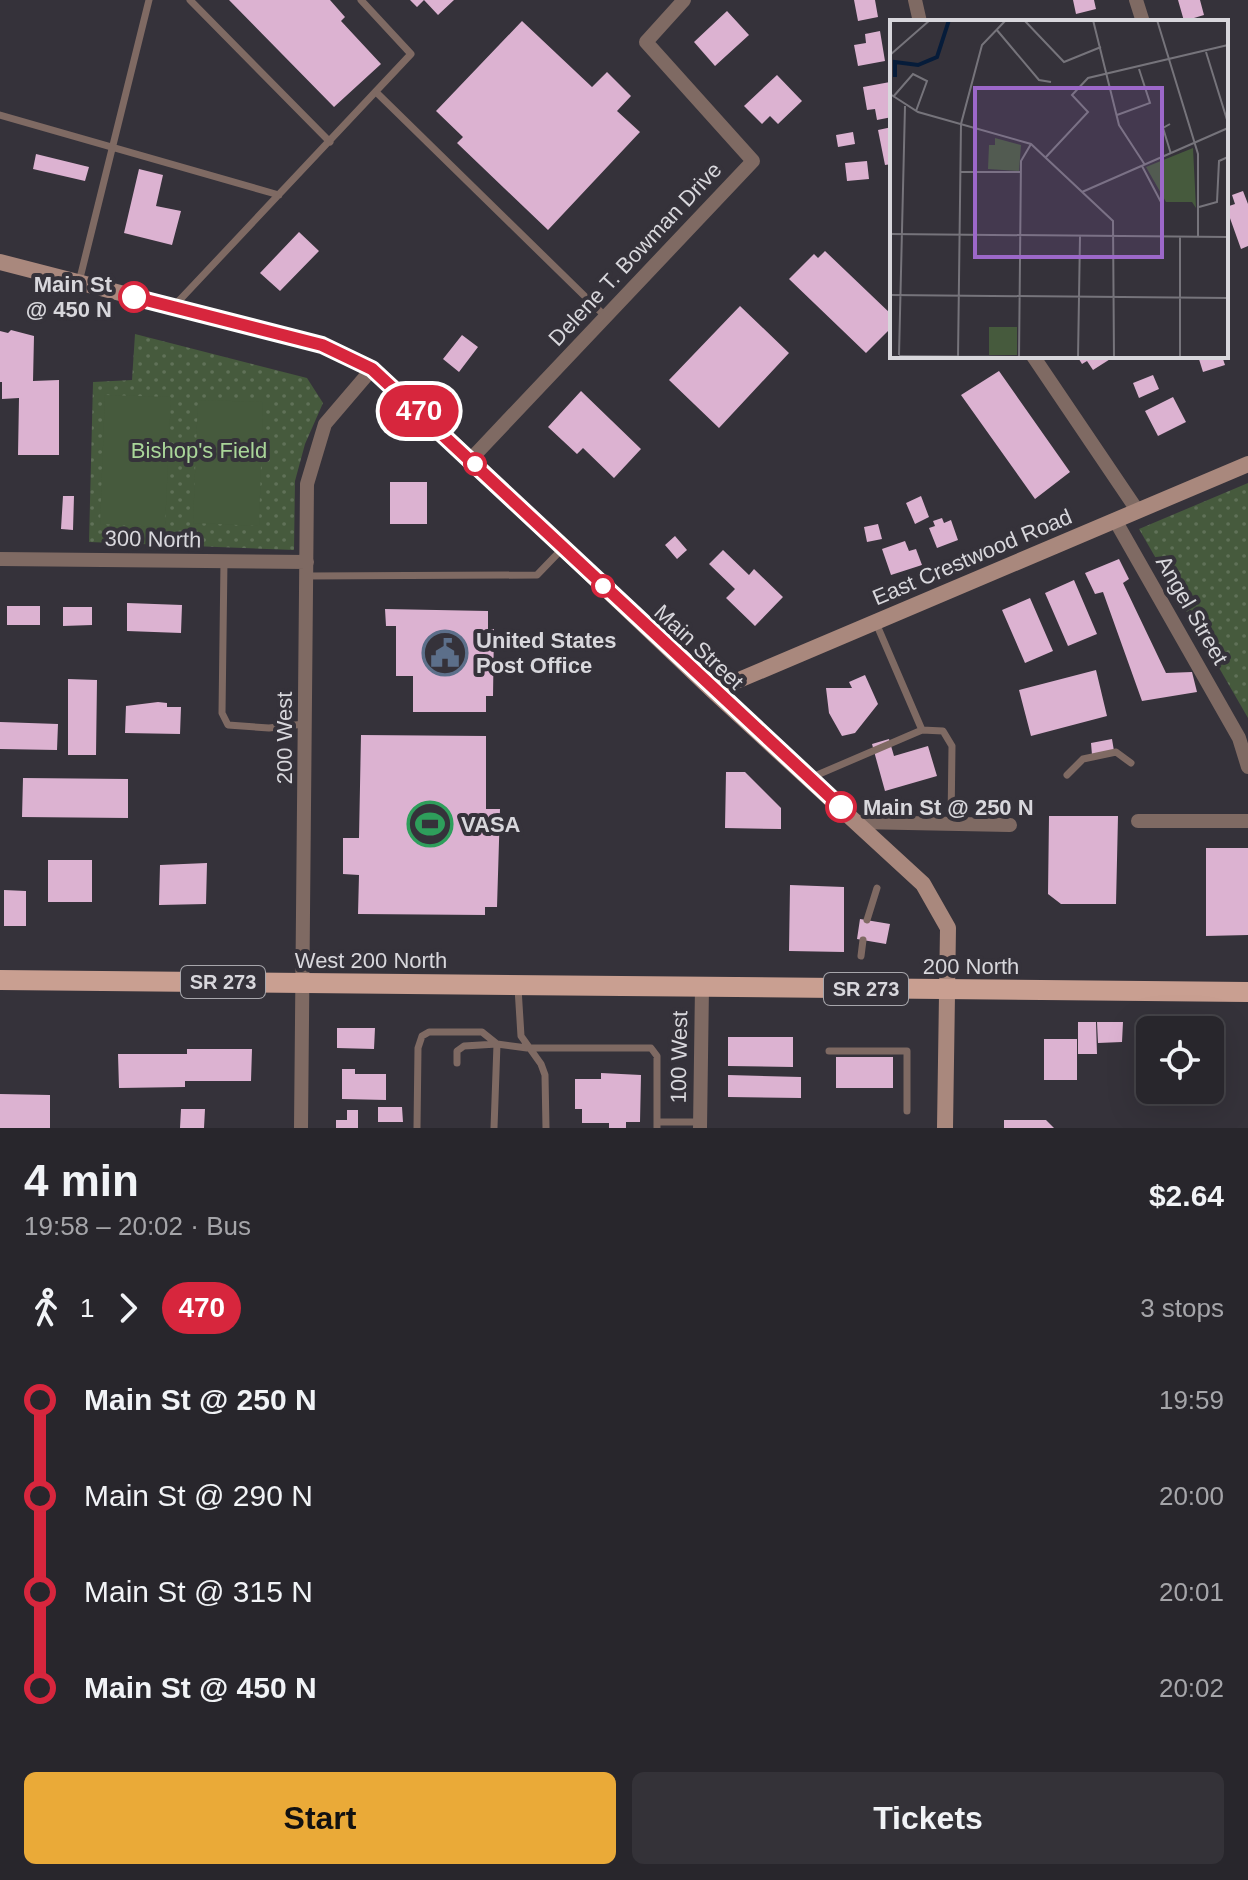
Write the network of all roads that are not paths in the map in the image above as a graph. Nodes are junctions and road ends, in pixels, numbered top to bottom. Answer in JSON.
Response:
{"nodes":[{"id":1,"x":149,"y":0,"type":"edge"},
{"id":2,"x":190,"y":0,"type":"edge"},
{"id":3,"x":361,"y":0,"type":"edge"},
{"id":4,"x":684,"y":0,"type":"edge"},
{"id":5,"x":915,"y":0,"type":"edge"},
{"id":6,"x":1136,"y":0,"type":"edge"},
{"id":7,"x":920,"y":20,"type":"edge"},
{"id":8,"x":1142,"y":20,"type":"edge"},
{"id":9,"x":376,"y":92,"type":"junction"},
{"id":10,"x":0,"y":115,"type":"edge"},
{"id":11,"x":330,"y":142,"type":"junction"},
{"id":12,"x":113,"y":147,"type":"junction"},
{"id":13,"x":279,"y":195,"type":"junction"},
{"id":14,"x":0,"y":262,"type":"edge"},
{"id":15,"x":79,"y":282,"type":"junction"},
{"id":16,"x":174,"y":307,"type":"junction"},
{"id":17,"x":606,"y":317,"type":"junction"},
{"id":18,"x":1034,"y":358,"type":"edge"},
{"id":19,"x":372,"y":369,"type":"junction"},
{"id":20,"x":471,"y":459,"type":"junction"},
{"id":21,"x":1248,"y":464,"type":"edge"},
{"id":22,"x":1137,"y":510,"type":"junction"},
{"id":23,"x":1115,"y":520,"type":"junction"},
{"id":24,"x":563,"y":548,"type":"junction"},
{"id":25,"x":0,"y":559,"type":"edge"},
{"id":26,"x":224,"y":561,"type":"junction"},
{"id":27,"x":307,"y":569,"type":"junction"},
{"id":28,"x":875,"y":621,"type":"junction"},
{"id":29,"x":713,"y":691,"type":"junction"},
{"id":30,"x":306,"y":724,"type":"junction"},
{"id":31,"x":922,"y":730,"type":"junction"},
{"id":32,"x":1131,"y":763,"type":"dead end"},
{"id":33,"x":1248,"y":767,"type":"edge"},
{"id":34,"x":1067,"y":775,"type":"dead end"},
{"id":35,"x":809,"y":778,"type":"junction"},
{"id":36,"x":1138,"y":821,"type":"dead end"},
{"id":37,"x":1248,"y":821,"type":"edge"},
{"id":38,"x":856,"y":822,"type":"junction"},
{"id":39,"x":951,"y":824,"type":"junction"},
{"id":40,"x":1010,"y":825,"type":"dead end"},
{"id":41,"x":877,"y":888,"type":"dead end"},
{"id":42,"x":867,"y":920,"type":"dead end"},
{"id":43,"x":863,"y":940,"type":"dead end"},
{"id":44,"x":861,"y":956,"type":"dead end"},
{"id":45,"x":0,"y":980,"type":"edge"},
{"id":46,"x":304,"y":983,"type":"junction"},
{"id":47,"x":518,"y":985,"type":"junction"},
{"id":48,"x":550,"y":986,"type":"joint"},
{"id":49,"x":702,"y":987,"type":"junction"},
{"id":50,"x":948,"y":989,"type":"junction"},
{"id":51,"x":1248,"y":992,"type":"edge"},
{"id":52,"x":497,"y":1044,"type":"junction"},
{"id":53,"x":527,"y":1048,"type":"junction"},
{"id":54,"x":829,"y":1051,"type":"dead end"},
{"id":55,"x":457,"y":1063,"type":"dead end"},
{"id":56,"x":907,"y":1111,"type":"dead end"},
{"id":57,"x":657,"y":1125,"type":"edge"},
{"id":58,"x":700,"y":1125,"type":"edge"},
{"id":59,"x":301,"y":1128,"type":"edge"},
{"id":60,"x":417,"y":1128,"type":"edge"},
{"id":61,"x":494,"y":1128,"type":"edge"},
{"id":62,"x":546,"y":1128,"type":"edge"},
{"id":63,"x":945,"y":1128,"type":"edge"}],
"edges":[{"from":1,"to":12,"type":"lane"},
{"from":2,"to":11,"type":"lane"},
{"from":3,"to":9,"type":"lane"},
{"from":4,"to":17,"type":"street","name":"Delene T. Bowman Drive"},
{"from":5,"to":7,"type":"street"},
{"from":6,"to":8,"type":"street"},
{"from":9,"to":11,"type":"lane"},
{"from":9,"to":17,"type":"lane"},
{"from":10,"to":12,"type":"lane"},
{"from":11,"to":13,"type":"lane"},
{"from":12,"to":13,"type":"lane"},
{"from":12,"to":15,"type":"lane"},
{"from":13,"to":16,"type":"lane"},
{"from":14,"to":15,"type":"main road","name":"Main Street"},
{"from":15,"to":16,"type":"main road","name":"Main Street"},
{"from":16,"to":19,"type":"main road","name":"Main Street"},
{"from":17,"to":20,"type":"street","name":"Delene T. Bowman Drive"},
{"from":18,"to":22,"type":"street"},
{"from":19,"to":20,"type":"main road","name":"Main Street"},
{"from":19,"to":27,"type":"street","name":"200 West"},
{"from":20,"to":24,"type":"main road","name":"Main Street"},
{"from":21,"to":22,"type":"main road","name":"East Crestwood Road"},
{"from":22,"to":23,"type":"main road","name":"East Crestwood Road"},
{"from":23,"to":28,"type":"main road","name":"East Crestwood Road"},
{"from":23,"to":33,"type":"street","name":"Angel Street"},
{"from":24,"to":27,"type":"lane"},
{"from":24,"to":29,"type":"main road","name":"Main Street"},
{"from":25,"to":26,"type":"street","name":"300 North"},
{"from":26,"to":27,"type":"street","name":"300 North"},
{"from":26,"to":30,"type":"lane"},
{"from":27,"to":30,"type":"street","name":"200 West"},
{"from":28,"to":29,"type":"main road","name":"East Crestwood Road"},
{"from":28,"to":31,"type":"lane"},
{"from":29,"to":35,"type":"main road","name":"Main Street"},
{"from":30,"to":46,"type":"street","name":"200 West"},
{"from":31,"to":35,"type":"lane"},
{"from":31,"to":39,"type":"lane"},
{"from":32,"to":34,"type":"lane"},
{"from":35,"to":38,"type":"main road","name":"Main Street"},
{"from":36,"to":37,"type":"street"},
{"from":38,"to":39,"type":"street"},
{"from":38,"to":50,"type":"main road","name":"Main Street"},
{"from":39,"to":40,"type":"street"},
{"from":41,"to":42,"type":"lane"},
{"from":43,"to":44,"type":"lane"},
{"from":45,"to":46,"type":"main road","name":"West 200 North","number":"SR 273"},
{"from":46,"to":47,"type":"main road","name":"West 200 North","number":"SR 273"},
{"from":46,"to":59,"type":"street","name":"200 West"},
{"from":47,"to":48,"type":"main road","name":"West 200 North","number":"SR 273"},
{"from":47,"to":53,"type":"lane"},
{"from":48,"to":49,"type":"main road","name":"200 North","number":"SR 273"},
{"from":49,"to":50,"type":"main road","name":"200 North","number":"SR 273"},
{"from":49,"to":58,"type":"street","name":"100 West"},
{"from":50,"to":51,"type":"main road","name":"200 North"},
{"from":50,"to":63,"type":"main road","name":"Main Street"},
{"from":52,"to":53,"type":"lane"},
{"from":52,"to":55,"type":"lane"},
{"from":52,"to":60,"type":"lane"},
{"from":52,"to":61,"type":"lane"},
{"from":53,"to":57,"type":"lane"},
{"from":53,"to":62,"type":"lane"},
{"from":54,"to":56,"type":"lane"},
{"from":57,"to":58,"type":"lane"}]}
